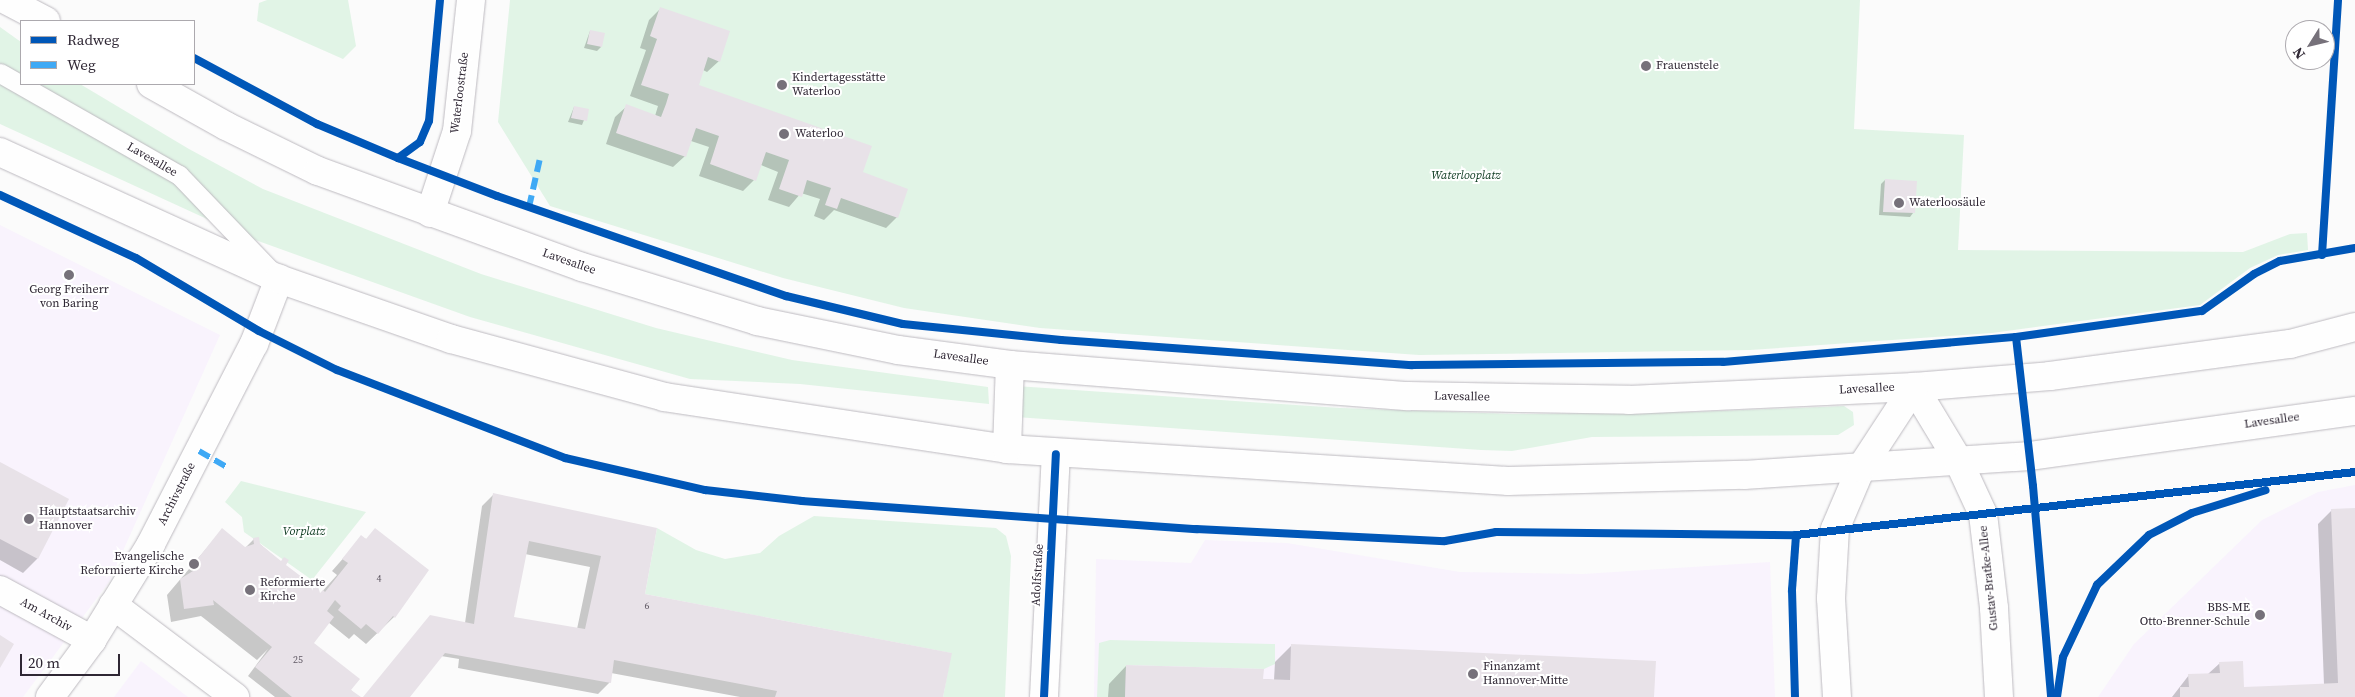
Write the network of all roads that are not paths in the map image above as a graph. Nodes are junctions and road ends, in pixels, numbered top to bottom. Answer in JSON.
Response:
{"nodes":[{"id":1,"x":6,"y":0,"type":"edge"},
{"id":2,"x":40,"y":0,"type":"edge"},
{"id":3,"x":471,"y":0,"type":"edge"},
{"id":4,"x":44,"y":20,"type":"edge"},
{"id":5,"x":65,"y":20,"type":"edge"},
{"id":6,"x":0,"y":73,"type":"edge"},
{"id":7,"x":20,"y":85,"type":"edge"},
{"id":8,"x":21,"y":85,"type":"edge"},
{"id":9,"x":153,"y":85,"type":"edge"},
{"id":10,"x":0,"y":152,"type":"edge"},
{"id":11,"x":430,"y":213,"type":"junction"},
{"id":12,"x":279,"y":279,"type":"junction"},
{"id":13,"x":2355,"y":327,"type":"edge"},
{"id":14,"x":1010,"y":365,"type":"junction"},
{"id":15,"x":1914,"y":387,"type":"junction"},
{"id":16,"x":2355,"y":411,"type":"edge"},
{"id":17,"x":1007,"y":449,"type":"junction"},
{"id":18,"x":1056,"y":454,"type":"junction"},
{"id":19,"x":1958,"y":460,"type":"junction"},
{"id":20,"x":1861,"y":468,"type":"junction"},
{"id":21,"x":0,"y":590,"type":"edge"},
{"id":22,"x":113,"y":605,"type":"junction"},
{"id":23,"x":92,"y":640,"type":"junction"},
{"id":24,"x":50,"y":697,"type":"edge"},
{"id":25,"x":235,"y":697,"type":"edge"},
{"id":26,"x":1044,"y":697,"type":"edge"},
{"id":27,"x":1837,"y":697,"type":"edge"},
{"id":28,"x":1999,"y":697,"type":"edge"}],
"edges":[{"from":1,"to":4,"type":"main road"},
{"from":2,"to":5,"type":"main road"},
{"from":3,"to":11,"type":"main road","name":"Waterloostraße"},
{"from":6,"to":7,"type":"lane","name":"Lavesallee"},
{"from":8,"to":12,"type":"lane","name":"Lavesallee"},
{"from":9,"to":11,"type":"main road","name":"Lavesallee"},
{"from":10,"to":12,"type":"main road","name":"Lavesallee"},
{"from":11,"to":14,"type":"main road","name":"Lavesallee"},
{"from":12,"to":17,"type":"main road","name":"Lavesallee"},
{"from":12,"to":22,"type":"main road","name":"Archivstraße"},
{"from":13,"to":15,"type":"main road","name":"Lavesallee"},
{"from":14,"to":15,"type":"main road","name":"Lavesallee"},
{"from":14,"to":17,"type":"main road"},
{"from":15,"to":19,"type":"main road","name":"Gustav-Bratke-Allee"},
{"from":15,"to":20,"type":"main road","name":"Lavesallee"},
{"from":16,"to":19,"type":"main road","name":"Lavesallee"},
{"from":17,"to":18,"type":"main road","name":"Lavesallee"},
{"from":18,"to":20,"type":"main road","name":"Lavesallee"},
{"from":18,"to":26,"type":"main road","name":"Adolfstraße"},
{"from":19,"to":20,"type":"main road","name":"Lavesallee"},
{"from":19,"to":28,"type":"main road","name":"Gustav-Bratke-Allee"},
{"from":20,"to":27,"type":"main road"},
{"from":21,"to":23,"type":"main road","name":"Am Archiv"},
{"from":22,"to":23,"type":"main road","name":"Archivstraße"},
{"from":22,"to":25,"type":"main road"},
{"from":23,"to":24,"type":"main road","name":"Archivstraße"}]}
